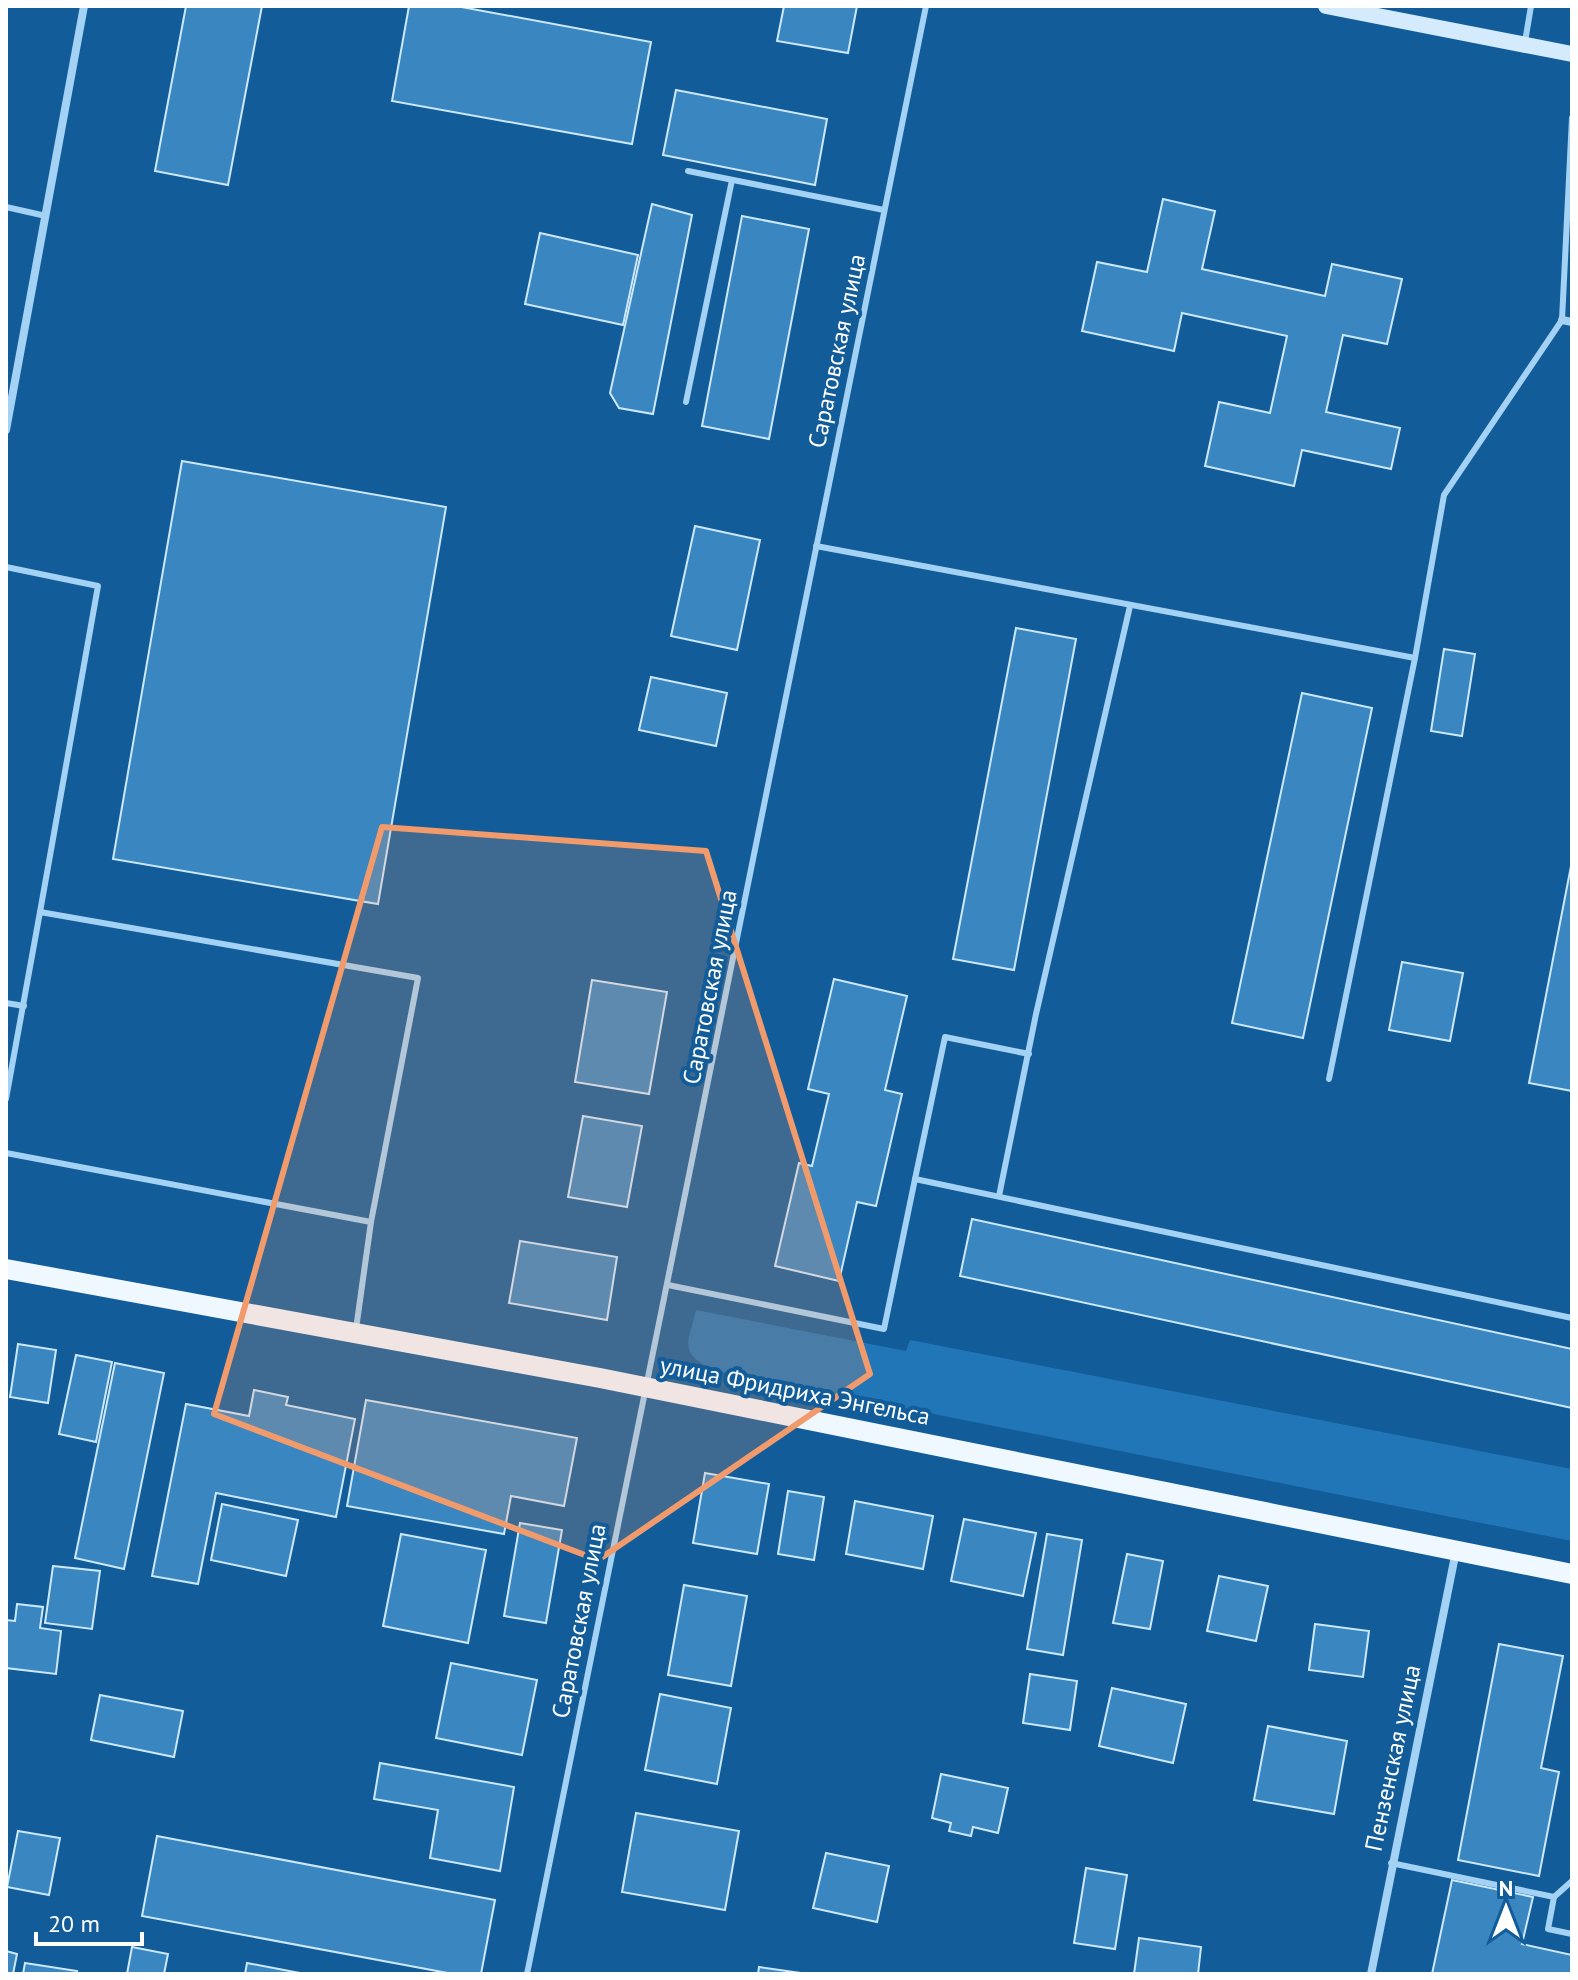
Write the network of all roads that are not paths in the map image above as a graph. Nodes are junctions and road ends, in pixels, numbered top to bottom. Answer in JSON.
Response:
{"nodes":[{"id":1,"x":84,"y":6,"type":"edge"},
{"id":2,"x":926,"y":6,"type":"edge"},
{"id":3,"x":1326,"y":6,"type":"edge"},
{"id":4,"x":1531,"y":6,"type":"edge"},
{"id":5,"x":1525,"y":45,"type":"junction"},
{"id":6,"x":1572,"y":54,"type":"edge"},
{"id":7,"x":1572,"y":118,"type":"edge"},
{"id":8,"x":1571,"y":149,"type":"edge"},
{"id":9,"x":688,"y":171,"type":"dead end"},
{"id":10,"x":732,"y":180,"type":"junction"},
{"id":11,"x":6,"y":207,"type":"edge"},
{"id":12,"x":884,"y":210,"type":"junction"},
{"id":13,"x":46,"y":216,"type":"junction"},
{"id":14,"x":1567,"y":321,"type":"edge"},
{"id":15,"x":686,"y":402,"type":"dead end"},
{"id":16,"x":6,"y":430,"type":"edge"},
{"id":17,"x":816,"y":546,"type":"junction"},
{"id":18,"x":6,"y":567,"type":"edge"},
{"id":19,"x":1130,"y":606,"type":"junction"},
{"id":20,"x":1415,"y":658,"type":"junction"},
{"id":21,"x":40,"y":912,"type":"junction"},
{"id":22,"x":6,"y":1003,"type":"edge"},
{"id":23,"x":24,"y":1006,"type":"junction"},
{"id":24,"x":1029,"y":1054,"type":"junction"},
{"id":25,"x":1329,"y":1079,"type":"dead end"},
{"id":26,"x":6,"y":1099,"type":"edge"},
{"id":27,"x":6,"y":1153,"type":"edge"},
{"id":28,"x":915,"y":1179,"type":"junction"},
{"id":29,"x":999,"y":1196,"type":"junction"},
{"id":30,"x":371,"y":1222,"type":"junction"},
{"id":31,"x":6,"y":1269,"type":"edge"},
{"id":32,"x":668,"y":1285,"type":"junction"},
{"id":33,"x":1572,"y":1318,"type":"edge"},
{"id":34,"x":356,"y":1333,"type":"junction"},
{"id":35,"x":644,"y":1387,"type":"junction"},
{"id":36,"x":1456,"y":1550,"type":"junction"},
{"id":37,"x":1572,"y":1574,"type":"edge"},
{"id":38,"x":1391,"y":1863,"type":"junction"},
{"id":39,"x":1572,"y":1881,"type":"edge"},
{"id":40,"x":1554,"y":1897,"type":"junction"},
{"id":41,"x":1572,"y":1934,"type":"edge"},
{"id":42,"x":527,"y":1974,"type":"edge"},
{"id":43,"x":1371,"y":1974,"type":"edge"}],
"edges":[{"from":1,"to":13,"type":"street"},
{"from":2,"to":12,"type":"lane","name":"Саратовская улица"},
{"from":3,"to":5,"type":"main road"},
{"from":4,"to":5,"type":"lane"},
{"from":5,"to":6,"type":"main road"},
{"from":7,"to":8,"type":"lane"},
{"from":8,"to":14,"type":"lane"},
{"from":9,"to":10,"type":"lane"},
{"from":10,"to":12,"type":"lane"},
{"from":10,"to":15,"type":"lane"},
{"from":11,"to":13,"type":"lane"},
{"from":12,"to":17,"type":"lane","name":"Саратовская улица"},
{"from":13,"to":16,"type":"street"},
{"from":14,"to":20,"type":"lane"},
{"from":17,"to":19,"type":"lane"},
{"from":17,"to":32,"type":"lane","name":"Саратовская улица"},
{"from":18,"to":21,"type":"lane"},
{"from":19,"to":20,"type":"lane"},
{"from":19,"to":24,"type":"lane"},
{"from":20,"to":25,"type":"lane"},
{"from":21,"to":23,"type":"lane"},
{"from":21,"to":30,"type":"lane"},
{"from":22,"to":23,"type":"lane"},
{"from":23,"to":26,"type":"lane"},
{"from":24,"to":28,"type":"lane"},
{"from":24,"to":29,"type":"lane"},
{"from":27,"to":30,"type":"lane"},
{"from":28,"to":29,"type":"lane"},
{"from":28,"to":32,"type":"lane"},
{"from":29,"to":33,"type":"lane"},
{"from":30,"to":34,"type":"lane"},
{"from":31,"to":34,"type":"main road","name":"улица Фридриха Энгельса"},
{"from":32,"to":35,"type":"lane","name":"Саратовская улица"},
{"from":34,"to":35,"type":"main road","name":"улица Фридриха Энгельса"},
{"from":35,"to":36,"type":"main road","name":"улица Фридриха Энгельса"},
{"from":35,"to":42,"type":"lane","name":"Саратовская улица"},
{"from":36,"to":37,"type":"main road","name":"улица Фридриха Энгельса"},
{"from":36,"to":38,"type":"street","name":"Пензенская улица"},
{"from":38,"to":40,"type":"lane"},
{"from":38,"to":43,"type":"street","name":"Пензенская улица"},
{"from":39,"to":40,"type":"lane"},
{"from":40,"to":41,"type":"lane"}]}
